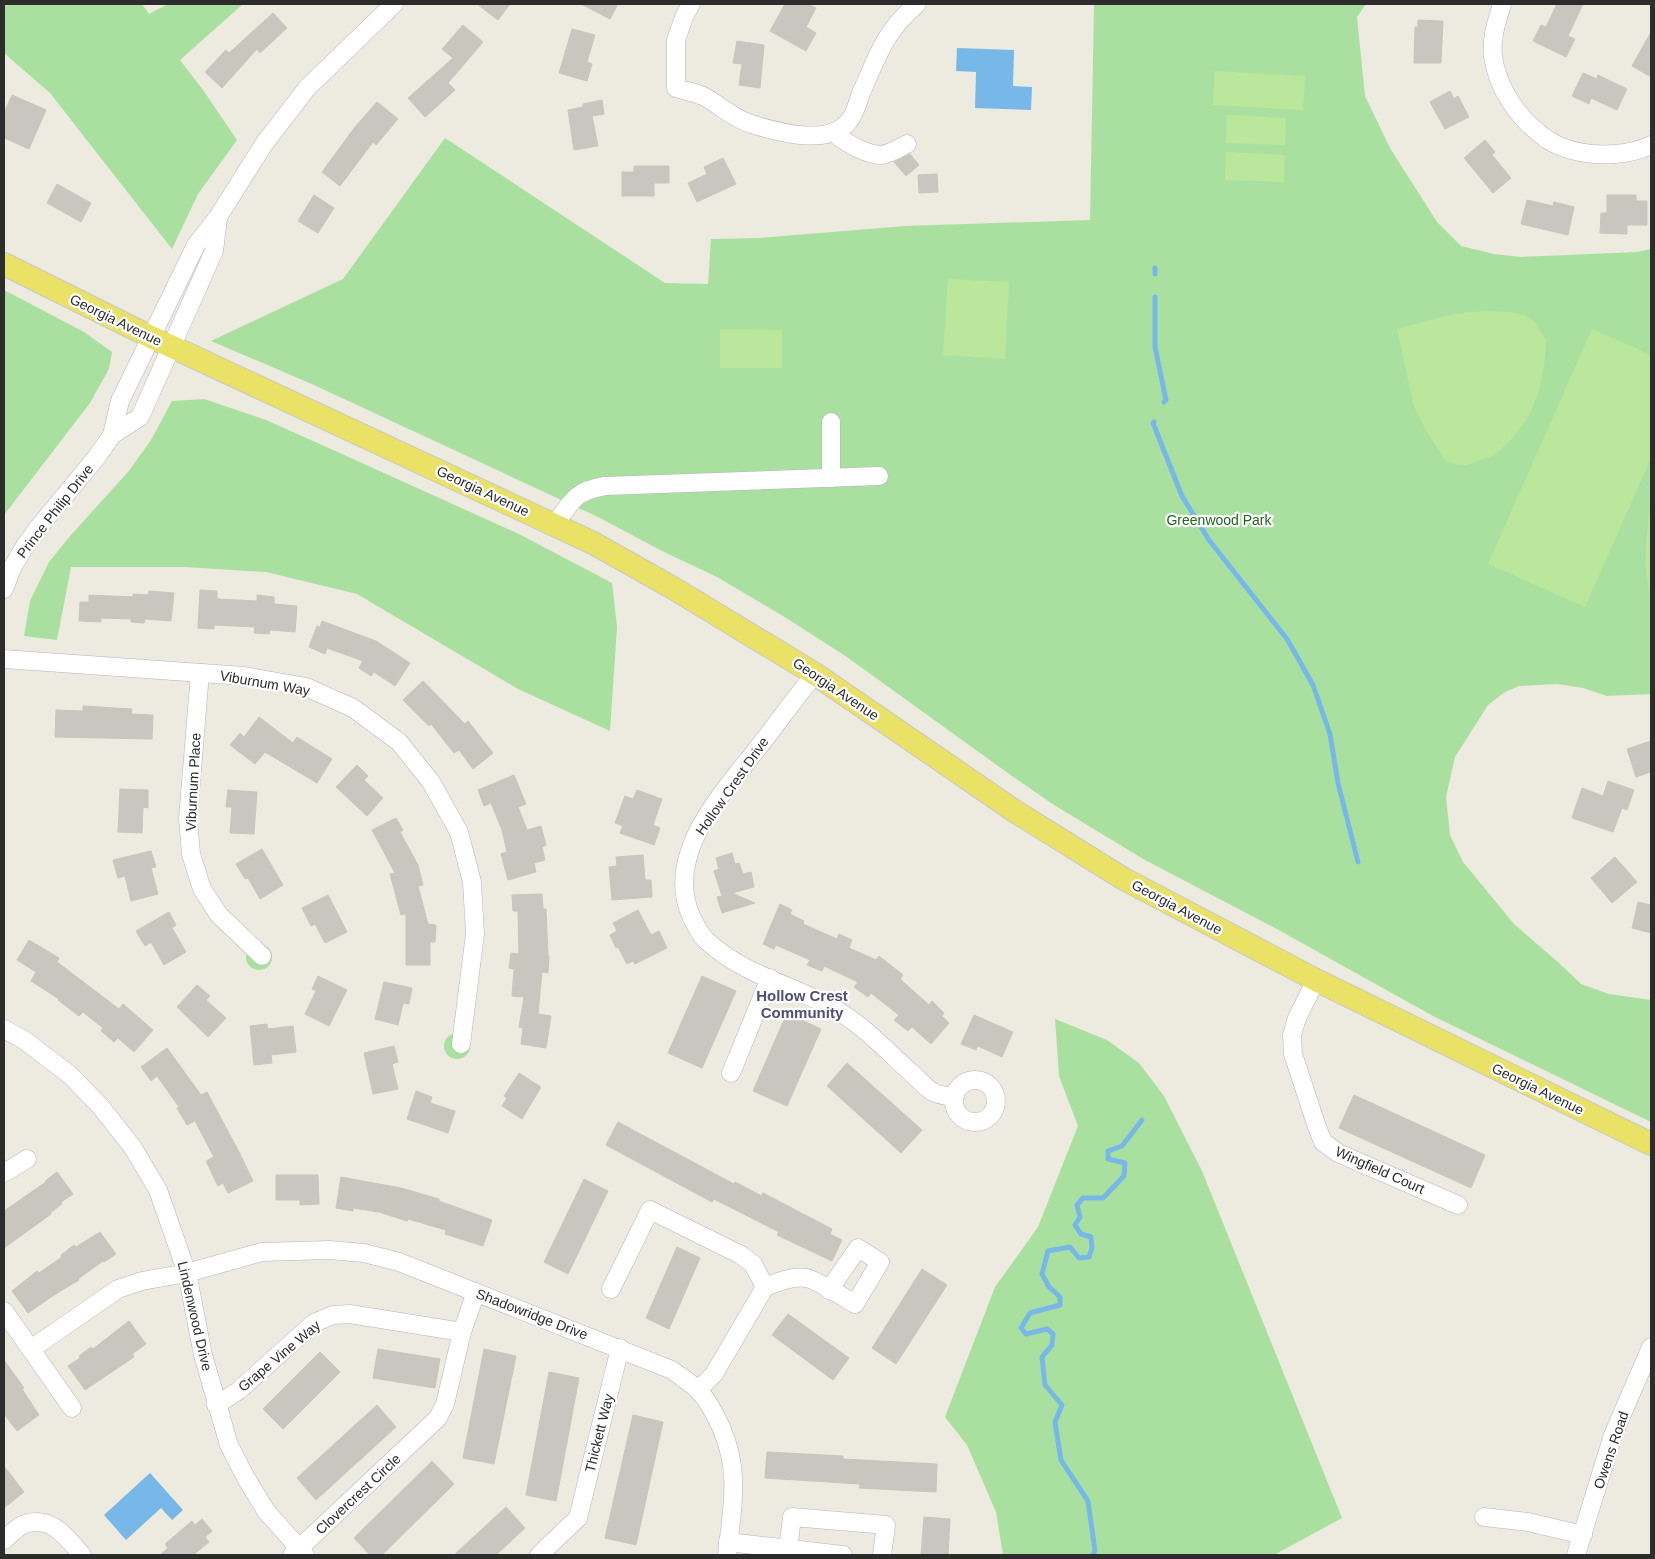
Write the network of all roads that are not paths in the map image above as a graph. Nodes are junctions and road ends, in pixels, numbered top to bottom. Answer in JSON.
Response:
{"nodes":[{"id":1,"x":394,"y":4,"type":"edge"},
{"id":2,"x":690,"y":4,"type":"edge"},
{"id":3,"x":917,"y":4,"type":"edge"},
{"id":4,"x":1502,"y":4,"type":"edge"},
{"id":5,"x":834,"y":132,"type":"junction"},
{"id":6,"x":907,"y":144,"type":"dead end"},
{"id":7,"x":1651,"y":145,"type":"edge"},
{"id":8,"x":218,"y":217,"type":"junction"},
{"id":9,"x":4,"y":264,"type":"edge"},
{"id":10,"x":151,"y":337,"type":"junction"},
{"id":11,"x":171,"y":347,"type":"junction"},
{"id":12,"x":831,"y":422,"type":"dead end"},
{"id":13,"x":112,"y":435,"type":"junction"},
{"id":14,"x":879,"y":476,"type":"dead end"},
{"id":15,"x":830,"y":478,"type":"junction"},
{"id":16,"x":555,"y":524,"type":"junction"},
{"id":17,"x":4,"y":589,"type":"edge"},
{"id":18,"x":4,"y":658,"type":"edge"},
{"id":19,"x":200,"y":673,"type":"junction"},
{"id":20,"x":815,"y":674,"type":"junction"},
{"id":21,"x":262,"y":956,"type":"dead end"},
{"id":22,"x":770,"y":978,"type":"junction"},
{"id":23,"x":1316,"y":980,"type":"junction"},
{"id":24,"x":4,"y":1029,"type":"edge"},
{"id":25,"x":460,"y":1044,"type":"dead end"},
{"id":26,"x":731,"y":1073,"type":"dead end"},
{"id":27,"x":953,"y":1097,"type":"dead end"},
{"id":28,"x":1651,"y":1144,"type":"edge"},
{"id":29,"x":28,"y":1159,"type":"dead end"},
{"id":30,"x":4,"y":1174,"type":"edge"},
{"id":31,"x":1458,"y":1204,"type":"dead end"},
{"id":32,"x":186,"y":1273,"type":"junction"},
{"id":33,"x":765,"y":1287,"type":"junction"},
{"id":34,"x":611,"y":1290,"type":"dead end"},
{"id":35,"x":829,"y":1290,"type":"dead end"},
{"id":36,"x":476,"y":1292,"type":"junction"},
{"id":37,"x":4,"y":1311,"type":"edge"},
{"id":38,"x":462,"y":1332,"type":"junction"},
{"id":39,"x":1651,"y":1347,"type":"edge"},
{"id":40,"x":620,"y":1348,"type":"junction"},
{"id":41,"x":31,"y":1349,"type":"junction"},
{"id":42,"x":698,"y":1390,"type":"junction"},
{"id":43,"x":216,"y":1405,"type":"junction"},
{"id":44,"x":72,"y":1408,"type":"dead end"},
{"id":45,"x":1484,"y":1517,"type":"dead end"},
{"id":46,"x":1583,"y":1535,"type":"junction"},
{"id":47,"x":4,"y":1540,"type":"edge"},
{"id":48,"x":727,"y":1549,"type":"edge"},
{"id":49,"x":788,"y":1550,"type":"junction"},
{"id":50,"x":299,"y":1553,"type":"edge"},
{"id":51,"x":82,"y":1555,"type":"edge"},
{"id":52,"x":539,"y":1555,"type":"edge"},
{"id":53,"x":843,"y":1555,"type":"edge"},
{"id":54,"x":882,"y":1555,"type":"edge"},
{"id":55,"x":1576,"y":1555,"type":"edge"}],
"edges":[{"from":1,"to":8,"type":"street","name":"Prince Philip Drive"},
{"from":2,"to":5,"type":"street"},
{"from":3,"to":5,"type":"street"},
{"from":4,"to":7,"type":"street"},
{"from":5,"to":6,"type":"street"},
{"from":8,"to":10,"type":"street","name":"Prince Philip Drive"},
{"from":8,"to":11,"type":"street","name":"Prince Philip Drive"},
{"from":9,"to":10,"type":"main road","name":"Georgia Avenue"},
{"from":10,"to":11,"type":"main road","name":"Georgia Avenue"},
{"from":10,"to":13,"type":"street","name":"Prince Philip Drive"},
{"from":11,"to":13,"type":"street","name":"Prince Philip Drive"},
{"from":11,"to":16,"type":"main road","name":"Georgia Avenue"},
{"from":12,"to":15,"type":"street"},
{"from":13,"to":17,"type":"street","name":"Prince Philip Drive"},
{"from":14,"to":15,"type":"street"},
{"from":15,"to":16,"type":"street"},
{"from":16,"to":20,"type":"main road","name":"Georgia Avenue"},
{"from":18,"to":19,"type":"street","name":"Viburnum Way"},
{"from":19,"to":21,"type":"street","name":"Viburnum Place"},
{"from":19,"to":25,"type":"street","name":"Viburnum Way"},
{"from":20,"to":22,"type":"street","name":"Hollow Crest Drive"},
{"from":20,"to":23,"type":"main road","name":"Georgia Avenue"},
{"from":22,"to":26,"type":"street"},
{"from":22,"to":27,"type":"street","name":"Hollow Crest Drive"},
{"from":23,"to":28,"type":"main road","name":"Georgia Avenue"},
{"from":23,"to":31,"type":"street","name":"Wingfield Court"},
{"from":24,"to":32,"type":"street","name":"Lindenwood Drive"},
{"from":29,"to":30,"type":"street"},
{"from":32,"to":36,"type":"street","name":"Shadowridge Drive"},
{"from":32,"to":41,"type":"street","name":"Shadowridge Drive"},
{"from":32,"to":43,"type":"street","name":"Lindenwood Drive"},
{"from":33,"to":34,"type":"street"},
{"from":33,"to":35,"type":"street"},
{"from":33,"to":42,"type":"street"},
{"from":36,"to":38,"type":"street","name":"Clovercrest Circle"},
{"from":36,"to":40,"type":"street","name":"Shadowridge Drive"},
{"from":37,"to":41,"type":"street"},
{"from":38,"to":43,"type":"street","name":"Grape Vine Way"},
{"from":38,"to":50,"type":"street","name":"Clovercrest Circle"},
{"from":39,"to":46,"type":"street","name":"Owens Road"},
{"from":40,"to":42,"type":"street","name":"Shadowridge Drive"},
{"from":40,"to":52,"type":"street","name":"Thickett Way"},
{"from":41,"to":44,"type":"street"},
{"from":42,"to":48,"type":"street","name":"Shadowridge Drive"},
{"from":43,"to":50,"type":"street","name":"Lindenwood Drive"},
{"from":45,"to":46,"type":"street"},
{"from":46,"to":55,"type":"street","name":"Owens Road"},
{"from":47,"to":51,"type":"street"},
{"from":48,"to":49,"type":"street"},
{"from":49,"to":53,"type":"street"},
{"from":49,"to":54,"type":"street"}]}
